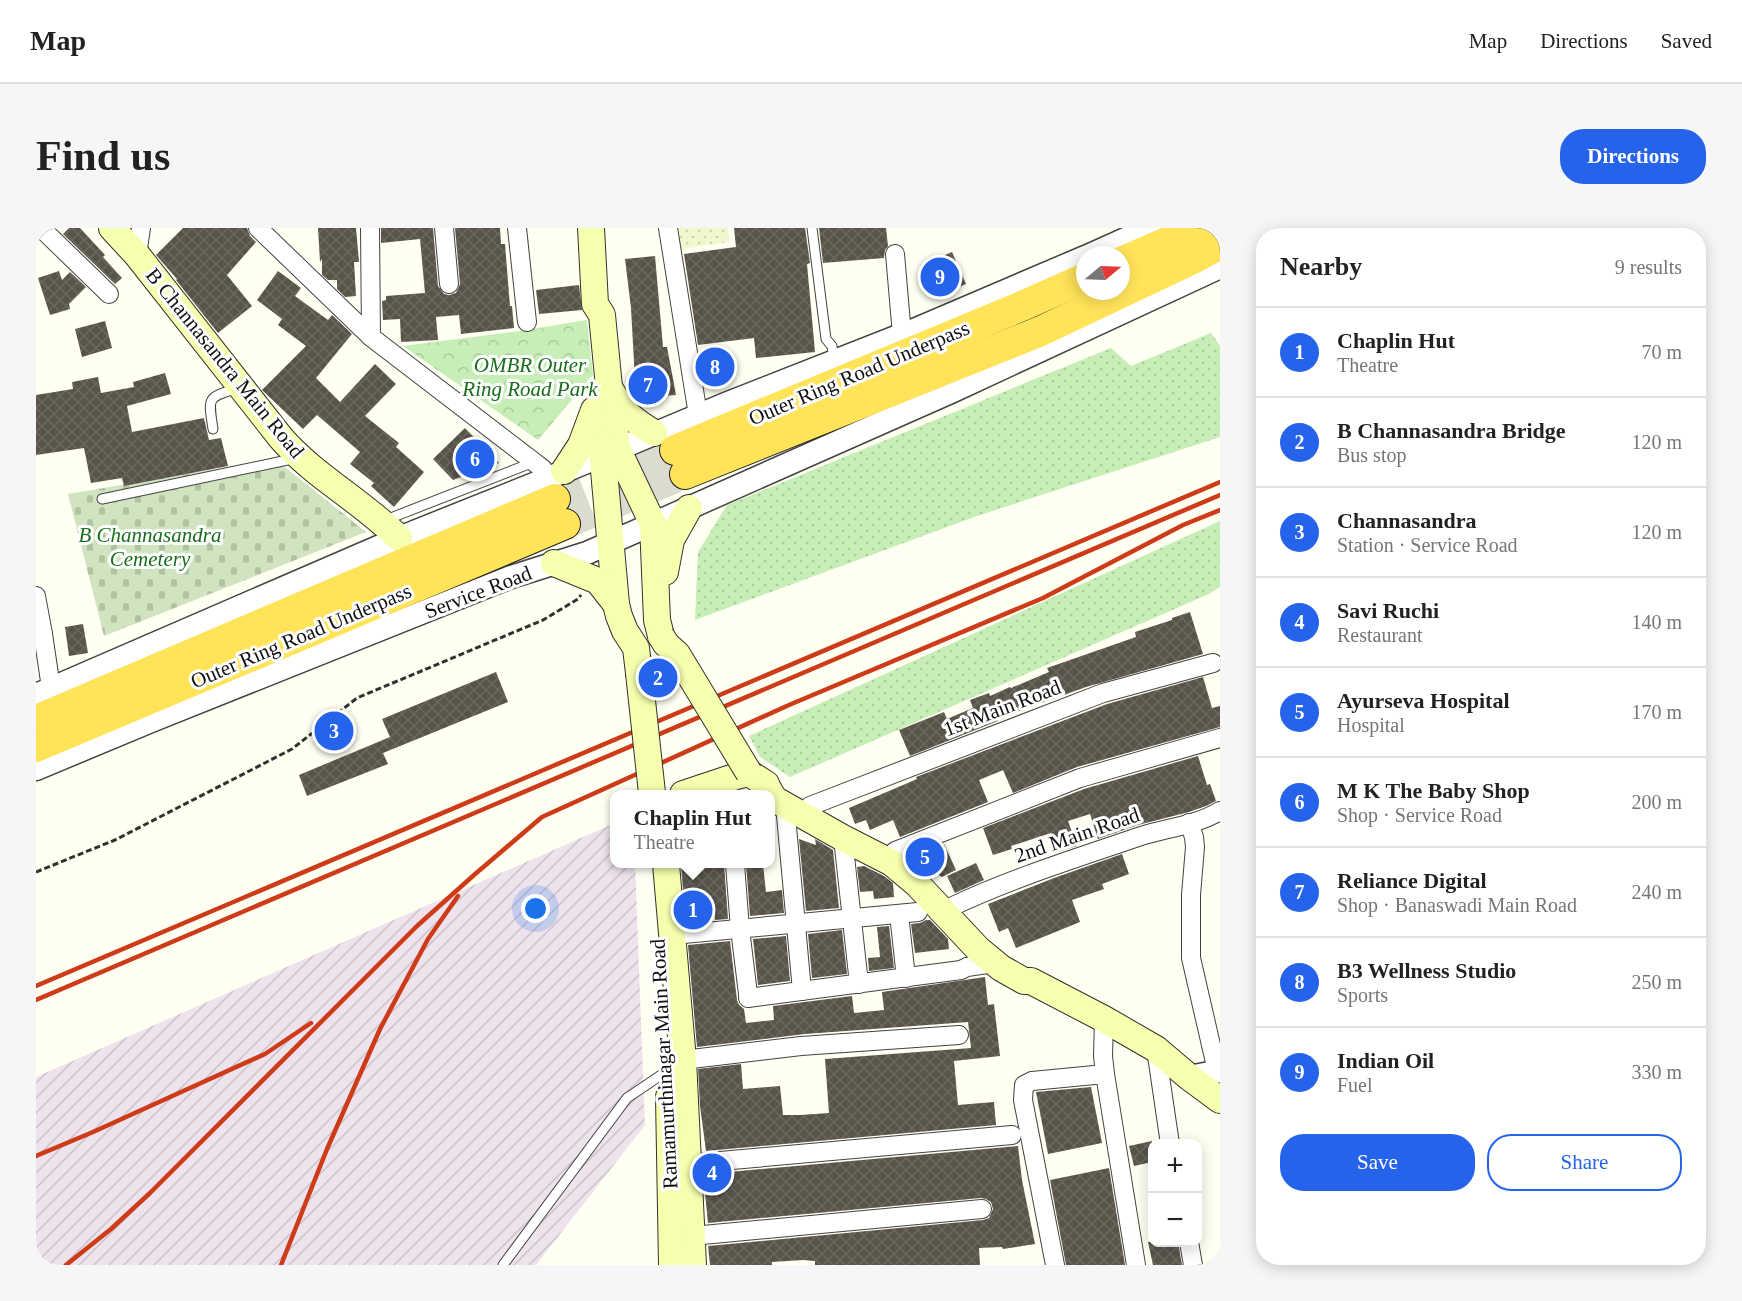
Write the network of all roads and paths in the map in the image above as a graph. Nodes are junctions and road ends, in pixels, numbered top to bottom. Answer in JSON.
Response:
{"nodes":[{"id":1,"x":41,"y":228,"type":"edge"},
{"id":2,"x":112,"y":228,"type":"edge"},
{"id":3,"x":141,"y":228,"type":"edge"},
{"id":4,"x":370,"y":228,"type":"edge"},
{"id":5,"x":444,"y":228,"type":"edge"},
{"id":6,"x":517,"y":228,"type":"edge"},
{"id":7,"x":591,"y":228,"type":"edge"},
{"id":8,"x":668,"y":228,"type":"edge"},
{"id":9,"x":812,"y":228,"type":"edge"},
{"id":10,"x":1150,"y":228,"type":"edge"},
{"id":11,"x":1198,"y":228,"type":"edge"},
{"id":12,"x":262,"y":230,"type":"edge"},
{"id":13,"x":1220,"y":244,"type":"edge"},
{"id":14,"x":1110,"y":246,"type":"edge"},
{"id":15,"x":895,"y":254,"type":"dead end"},
{"id":16,"x":137,"y":255,"type":"junction"},
{"id":17,"x":1130,"y":258,"type":"edge"},
{"id":18,"x":1076,"y":263,"type":"edge"},
{"id":19,"x":1220,"y":267,"type":"edge"},
{"id":20,"x":1076,"y":280,"type":"edge"},
{"id":21,"x":449,"y":284,"type":"dead end"},
{"id":22,"x":1040,"y":287,"type":"junction"},
{"id":23,"x":109,"y":294,"type":"dead end"},
{"id":24,"x":527,"y":322,"type":"dead end"},
{"id":25,"x":902,"y":335,"type":"junction"},
{"id":26,"x":371,"y":337,"type":"junction"},
{"id":27,"x":834,"y":361,"type":"junction"},
{"id":28,"x":241,"y":387,"type":"junction"},
{"id":29,"x":603,"y":391,"type":"junction"},
{"id":30,"x":698,"y":415,"type":"junction"},
{"id":31,"x":213,"y":429,"type":"dead end"},
{"id":32,"x":609,"y":452,"type":"junction"},
{"id":33,"x":671,"y":452,"type":"junction"},
{"id":34,"x":298,"y":458,"type":"junction"},
{"id":35,"x":553,"y":487,"type":"junction"},
{"id":36,"x":102,"y":499,"type":"dead end"},
{"id":37,"x":689,"y":508,"type":"junction"},
{"id":38,"x":653,"y":524,"type":"junction"},
{"id":39,"x":390,"y":530,"type":"junction"},
{"id":40,"x":611,"y":542,"type":"junction"},
{"id":41,"x":554,"y":563,"type":"junction"},
{"id":42,"x":591,"y":578,"type":"junction"},
{"id":43,"x":36,"y":596,"type":"edge"},
{"id":44,"x":616,"y":604,"type":"junction"},
{"id":45,"x":659,"y":628,"type":"junction"},
{"id":46,"x":39,"y":635,"type":"edge"},
{"id":47,"x":1213,"y":663,"type":"dead end"},
{"id":48,"x":44,"y":692,"type":"edge"},
{"id":49,"x":36,"y":720,"type":"edge"},
{"id":50,"x":1220,"y":738,"type":"edge"},
{"id":51,"x":36,"y":747,"type":"edge"},
{"id":52,"x":36,"y":769,"type":"edge"},
{"id":53,"x":740,"y":786,"type":"edge"},
{"id":54,"x":652,"y":790,"type":"edge"},
{"id":55,"x":697,"y":790,"type":"edge"},
{"id":56,"x":775,"y":800,"type":"edge"},
{"id":57,"x":785,"y":805,"type":"junction"},
{"id":58,"x":810,"y":806,"type":"junction"},
{"id":59,"x":1220,"y":811,"type":"edge"},
{"id":60,"x":1189,"y":823,"type":"junction"},
{"id":61,"x":843,"y":838,"type":"junction"},
{"id":62,"x":895,"y":851,"type":"junction"},
{"id":63,"x":653,"y":868,"type":"edge"},
{"id":64,"x":666,"y":868,"type":"edge"},
{"id":65,"x":735,"y":868,"type":"edge"},
{"id":66,"x":36,"y":872,"type":"edge"},
{"id":67,"x":951,"y":907,"type":"junction"},
{"id":68,"x":851,"y":918,"type":"junction"},
{"id":69,"x":796,"y":923,"type":"junction"},
{"id":70,"x":740,"y":928,"type":"junction"},
{"id":71,"x":673,"y":935,"type":"junction"},
{"id":72,"x":994,"y":963,"type":"junction"},
{"id":73,"x":906,"y":978,"type":"junction"},
{"id":74,"x":1031,"y":981,"type":"junction"},
{"id":75,"x":858,"y":984,"type":"junction"},
{"id":76,"x":802,"y":992,"type":"junction"},
{"id":77,"x":1104,"y":1019,"type":"junction"},
{"id":78,"x":958,"y":1035,"type":"dead end"},
{"id":79,"x":1156,"y":1048,"type":"junction"},
{"id":80,"x":676,"y":1065,"type":"junction"},
{"id":81,"x":1218,"y":1071,"type":"edge"},
{"id":82,"x":1105,"y":1074,"type":"junction"},
{"id":83,"x":1189,"y":1077,"type":"junction"},
{"id":84,"x":1220,"y":1100,"type":"edge"},
{"id":85,"x":1012,"y":1135,"type":"dead end"},
{"id":86,"x":1169,"y":1139,"type":"edge"},
{"id":87,"x":680,"y":1165,"type":"junction"},
{"id":88,"x":982,"y":1209,"type":"dead end"},
{"id":89,"x":692,"y":1236,"type":"junction"},
{"id":90,"x":1190,"y":1247,"type":"edge"},
{"id":91,"x":503,"y":1265,"type":"edge"},
{"id":92,"x":672,"y":1265,"type":"edge"},
{"id":93,"x":693,"y":1265,"type":"edge"},
{"id":94,"x":1055,"y":1265,"type":"edge"},
{"id":95,"x":1136,"y":1265,"type":"edge"},
{"id":96,"x":1193,"y":1265,"type":"edge"}],
"edges":[{"from":1,"to":23,"type":"street"},
{"from":2,"to":16,"type":"main road","name":"B Channasandra Main Road"},
{"from":3,"to":16,"type":"street"},
{"from":4,"to":26,"type":"street"},
{"from":5,"to":21,"type":"street"},
{"from":6,"to":24,"type":"street"},
{"from":7,"to":29,"type":"main road"},
{"from":8,"to":30,"type":"street"},
{"from":9,"to":27,"type":"lane"},
{"from":10,"to":14,"type":"street"},
{"from":11,"to":17,"type":"highway"},
{"from":12,"to":26,"type":"street"},
{"from":13,"to":33,"type":"highway","name":"Outer Ring Road Underpass"},
{"from":15,"to":25,"type":"street"},
{"from":16,"to":28,"type":"main road","name":"B Channasandra Main Road"},
{"from":18,"to":22,"type":"street"},
{"from":19,"to":37,"type":"street","name":"Service Road"},
{"from":20,"to":22,"type":"highway","name":"Outer Ring Road Underpass"},
{"from":22,"to":25,"type":"street"},
{"from":22,"to":33,"type":"highway","name":"Outer Ring Road Underpass"},
{"from":25,"to":27,"type":"street"},
{"from":26,"to":35,"type":"street"},
{"from":27,"to":30,"type":"street"},
{"from":28,"to":31,"type":"lane"},
{"from":28,"to":34,"type":"main road","name":"B Channasandra Main Road"},
{"from":29,"to":32,"type":"main road"},
{"from":29,"to":33,"type":"main road"},
{"from":29,"to":35,"type":"main road"},
{"from":30,"to":33,"type":"street"},
{"from":32,"to":33,"type":"street"},
{"from":32,"to":35,"type":"street"},
{"from":32,"to":38,"type":"main road"},
{"from":32,"to":40,"type":"main road"},
{"from":34,"to":36,"type":"lane"},
{"from":34,"to":39,"type":"main road","name":"B Channasandra Main Road"},
{"from":35,"to":39,"type":"street"},
{"from":35,"to":49,"type":"highway","name":"Outer Ring Road Underpass"},
{"from":35,"to":51,"type":"highway","name":"Outer Ring Road Underpass"},
{"from":37,"to":38,"type":"street","name":"Service Road"},
{"from":37,"to":45,"type":"main road"},
{"from":38,"to":40,"type":"street","name":"Service Road"},
{"from":38,"to":45,"type":"main road"},
{"from":39,"to":48,"type":"street"},
{"from":40,"to":41,"type":"street","name":"Service Road"},
{"from":40,"to":44,"type":"main road"},
{"from":41,"to":42,"type":"main road"},
{"from":41,"to":52,"type":"street","name":"Service Road"},
{"from":42,"to":44,"type":"main road"},
{"from":42,"to":66,"type":"path"},
{"from":43,"to":46,"type":"street"},
{"from":44,"to":54,"type":"main road","bridge":true},
{"from":45,"to":53,"type":"main road","bridge":true},
{"from":46,"to":48,"type":"street"},
{"from":47,"to":58,"type":"street","name":"1st Main Road"},
{"from":50,"to":62,"type":"street"},
{"from":53,"to":55,"type":"main road"},
{"from":53,"to":58,"type":"main road"},
{"from":56,"to":57,"type":"main road"},
{"from":57,"to":61,"type":"main road"},
{"from":57,"to":69,"type":"street"},
{"from":58,"to":62,"type":"main road"},
{"from":59,"to":60,"type":"street","name":"2nd Main Road"},
{"from":60,"to":67,"type":"street","name":"2nd Main Road"},
{"from":60,"to":81,"type":"street"},
{"from":61,"to":68,"type":"street"},
{"from":61,"to":72,"type":"main road"},
{"from":62,"to":67,"type":"main road"},
{"from":63,"to":80,"type":"main road","name":"Ramamurthinagar Main Road"},
{"from":64,"to":71,"type":"main road","name":"Ramamurthinagar Main Road"},
{"from":65,"to":70,"type":"street"},
{"from":67,"to":74,"type":"main road"},
{"from":68,"to":69,"type":"street"},
{"from":68,"to":73,"type":"street"},
{"from":68,"to":75,"type":"street"},
{"from":69,"to":70,"type":"street"},
{"from":69,"to":76,"type":"street"},
{"from":70,"to":71,"type":"street"},
{"from":70,"to":76,"type":"street"},
{"from":71,"to":80,"type":"main road","name":"Ramamurthinagar Main Road"},
{"from":72,"to":73,"type":"street"},
{"from":72,"to":74,"type":"main road"},
{"from":73,"to":75,"type":"street"},
{"from":74,"to":77,"type":"main road"},
{"from":75,"to":76,"type":"street"},
{"from":77,"to":79,"type":"main road"},
{"from":77,"to":82,"type":"street"},
{"from":78,"to":80,"type":"street"},
{"from":79,"to":83,"type":"main road"},
{"from":79,"to":86,"type":"street"},
{"from":80,"to":87,"type":"main road","name":"Ramamurthinagar Main Road"},
{"from":80,"to":91,"type":"lane"},
{"from":81,"to":83,"type":"street"},
{"from":82,"to":94,"type":"street"},
{"from":82,"to":95,"type":"street"},
{"from":83,"to":84,"type":"main road"},
{"from":85,"to":87,"type":"street"},
{"from":87,"to":89,"type":"main road","name":"Ramamurthinagar Main Road"},
{"from":87,"to":92,"type":"main road","name":"Ramamurthinagar Main Road"},
{"from":88,"to":89,"type":"street"},
{"from":89,"to":93,"type":"main road","name":"Ramamurthinagar Main Road"},
{"from":90,"to":96,"type":"street"}]}
